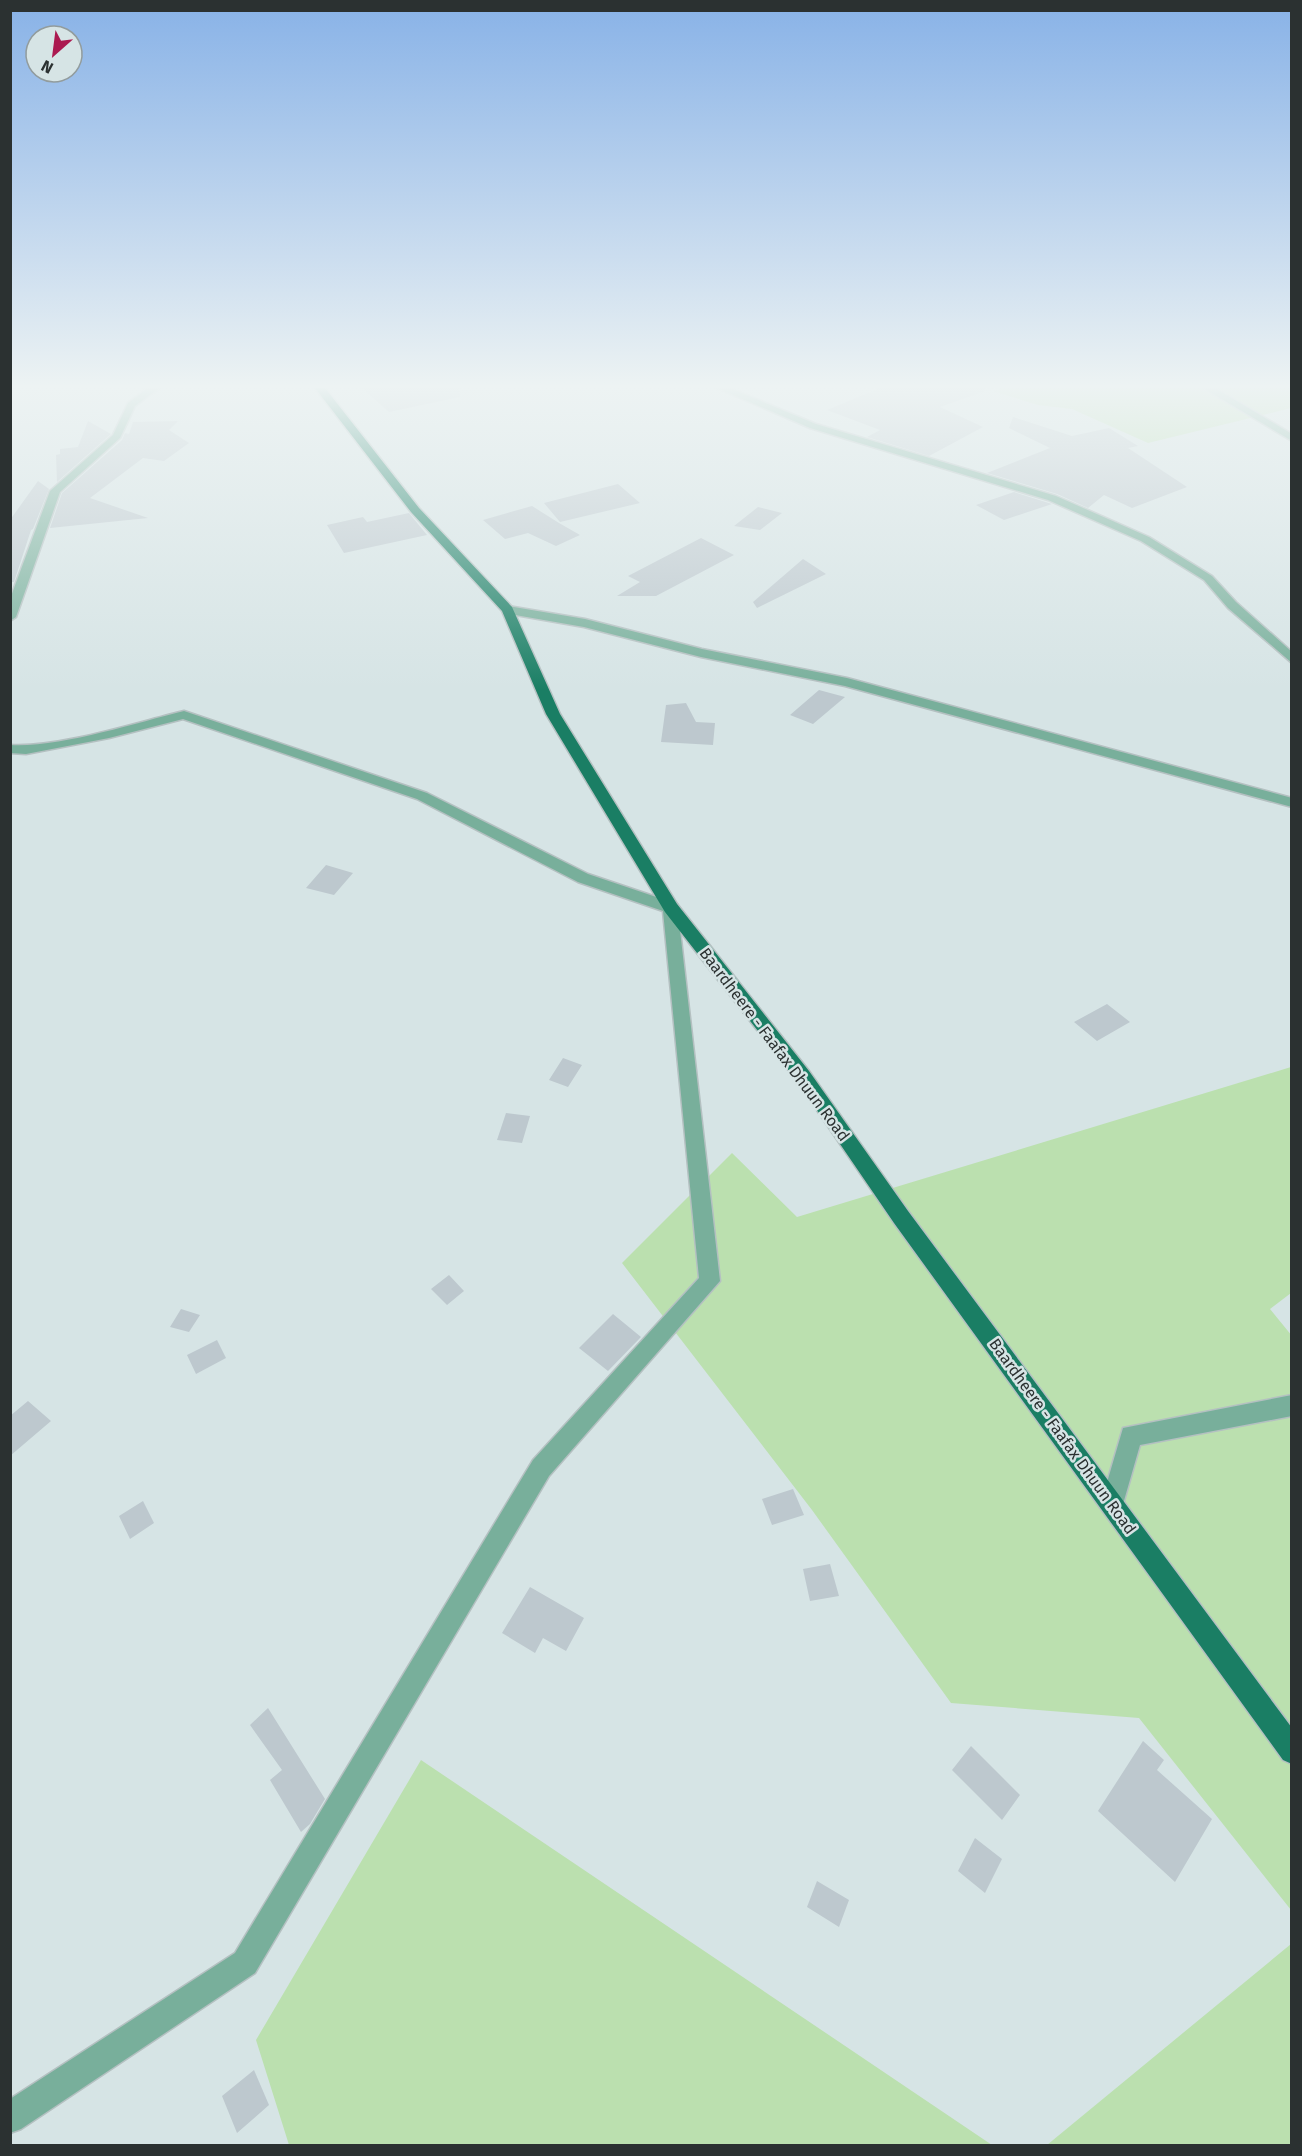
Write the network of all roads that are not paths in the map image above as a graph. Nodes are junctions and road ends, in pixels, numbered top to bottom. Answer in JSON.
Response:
{"nodes":[{"id":1,"x":58,"y":489,"type":"edge"},
{"id":2,"x":398,"y":489,"type":"edge"},
{"id":3,"x":1021,"y":489,"type":"edge"},
{"id":4,"x":508,"y":610,"type":"junction"},
{"id":5,"x":10,"y":617,"type":"edge"},
{"id":6,"x":1292,"y":659,"type":"edge"},
{"id":7,"x":10,"y":748,"type":"edge"},
{"id":8,"x":1292,"y":803,"type":"edge"},
{"id":9,"x":671,"y":908,"type":"junction"},
{"id":10,"x":1292,"y":1405,"type":"edge"},
{"id":11,"x":1113,"y":1503,"type":"junction"},
{"id":12,"x":1292,"y":1750,"type":"edge"},
{"id":13,"x":10,"y":2118,"type":"edge"}],
"edges":[{"from":1,"to":5,"type":"street"},
{"from":2,"to":4,"type":"main road","name":"Baardheere - Faafax Dhuun Road"},
{"from":3,"to":6,"type":"street"},
{"from":4,"to":8,"type":"street"},
{"from":4,"to":9,"type":"main road","name":"Baardheere - Faafax Dhuun Road"},
{"from":7,"to":9,"type":"street"},
{"from":9,"to":11,"type":"main road","name":"Baardheere - Faafax Dhuun Road"},
{"from":9,"to":13,"type":"street"},
{"from":10,"to":11,"type":"street"},
{"from":11,"to":12,"type":"main road","name":"Baardheere - Faafax Dhuun Road"}]}
